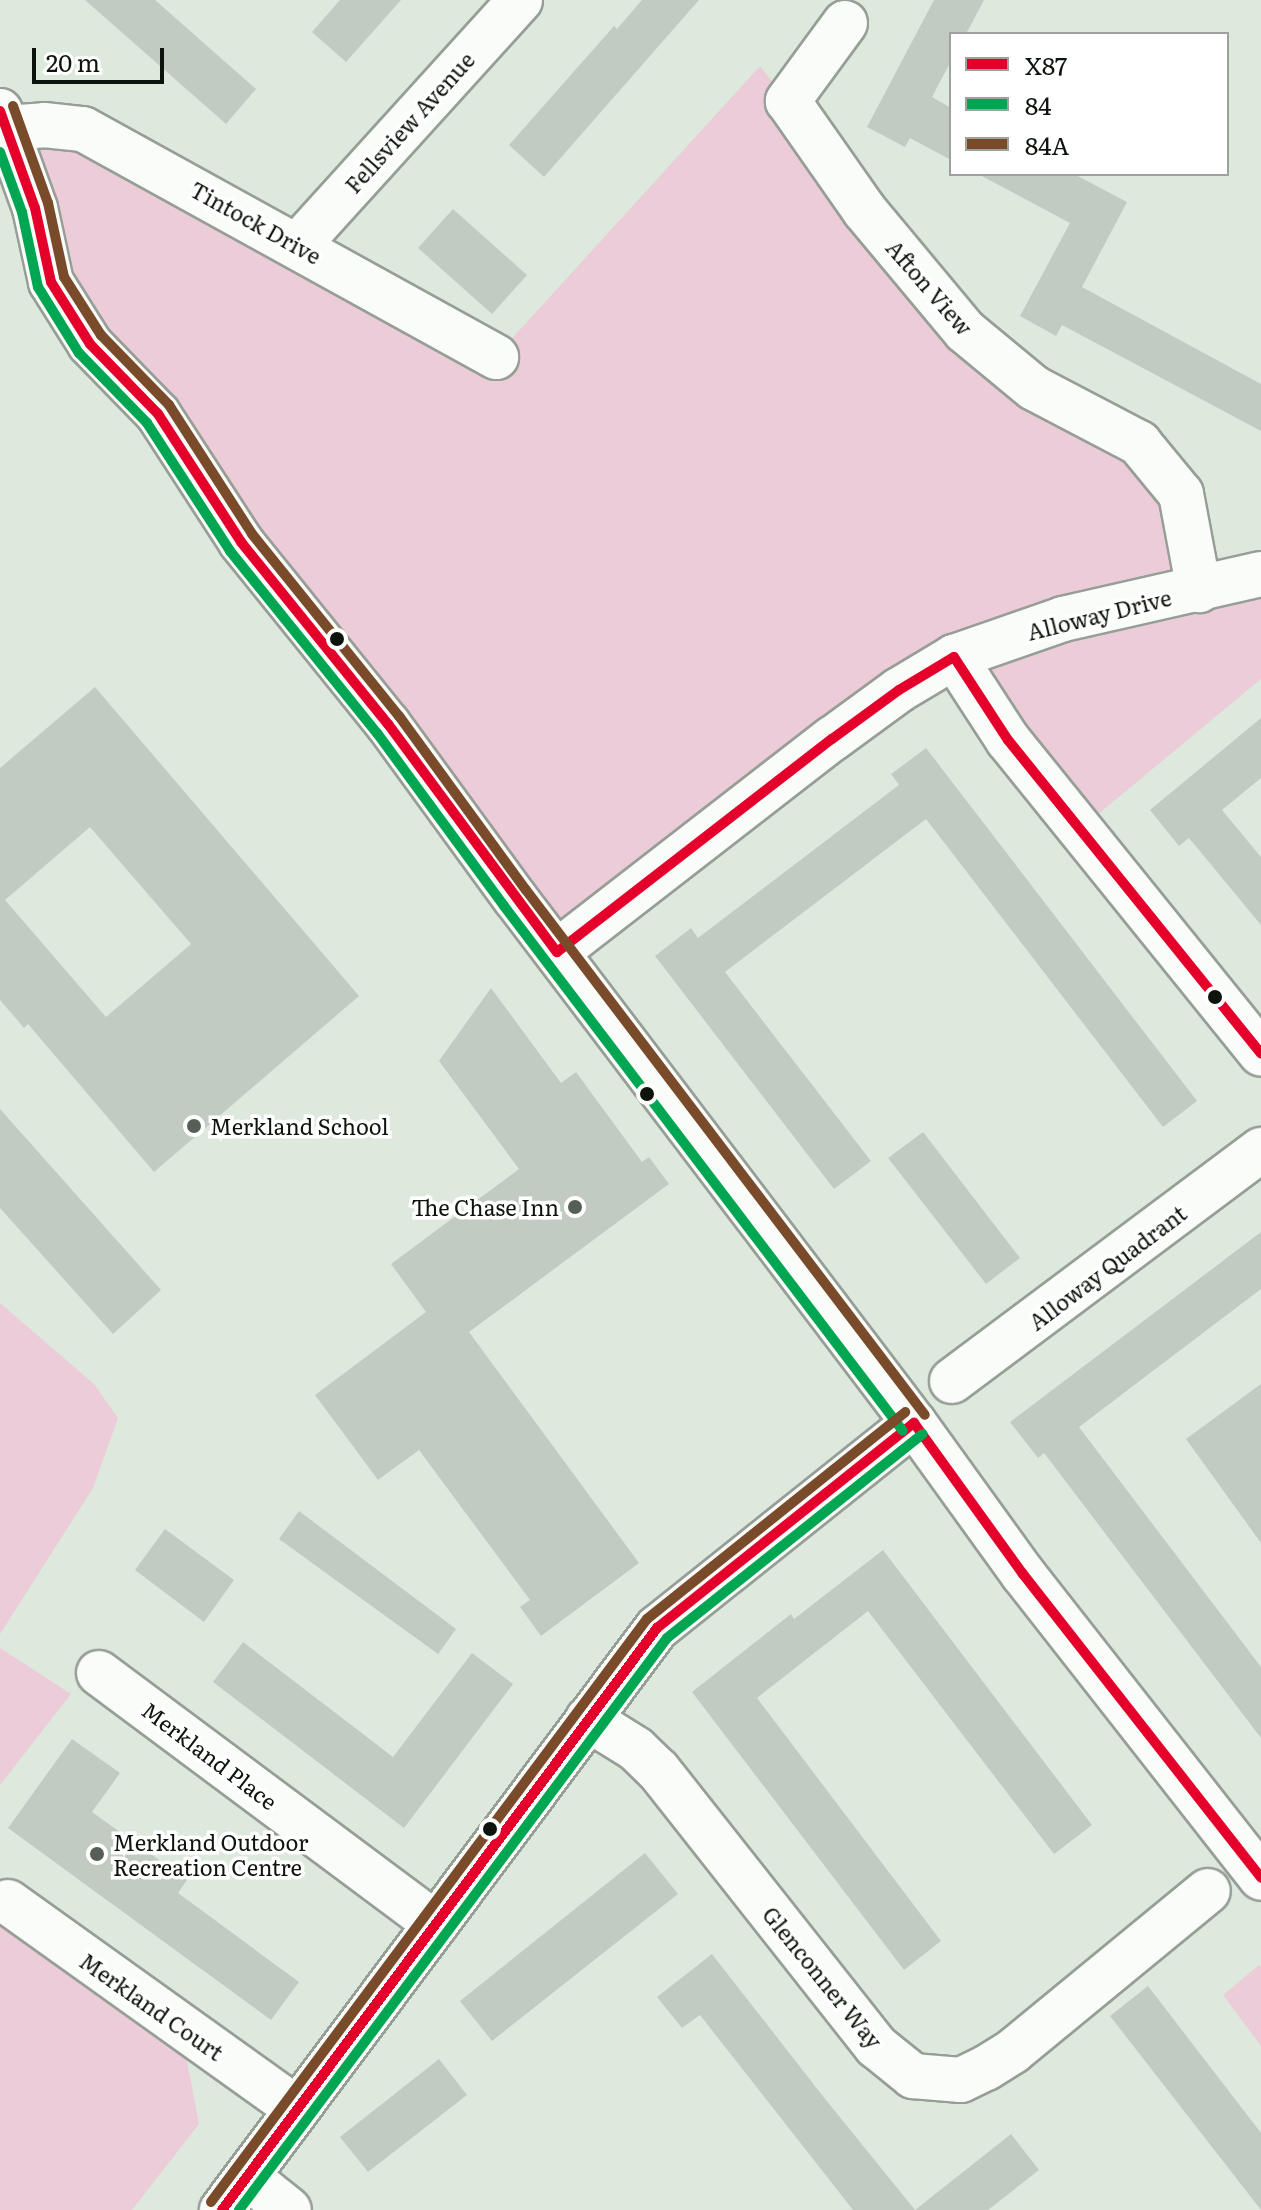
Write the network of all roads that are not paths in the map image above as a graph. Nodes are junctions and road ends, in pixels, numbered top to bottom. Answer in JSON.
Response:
{"nodes":[{"id":1,"x":520,"y":0,"type":"edge"},
{"id":2,"x":845,"y":23,"type":"dead end"},
{"id":3,"x":2,"y":119,"type":"edge"},
{"id":4,"x":299,"y":244,"type":"junction"},
{"id":5,"x":496,"y":357,"type":"dead end"},
{"id":6,"x":1261,"y":574,"type":"edge"},
{"id":7,"x":1199,"y":590,"type":"junction"},
{"id":8,"x":954,"y":657,"type":"junction"},
{"id":9,"x":557,"y":952,"type":"junction"},
{"id":10,"x":1261,"y":1054,"type":"edge"},
{"id":11,"x":1261,"y":1150,"type":"edge"},
{"id":12,"x":952,"y":1381,"type":"dead end"},
{"id":13,"x":914,"y":1423,"type":"junction"},
{"id":14,"x":99,"y":1673,"type":"dead end"},
{"id":15,"x":588,"y":1719,"type":"junction"},
{"id":16,"x":1261,"y":1878,"type":"edge"},
{"id":17,"x":1208,"y":1891,"type":"dead end"},
{"id":18,"x":8,"y":1902,"type":"dead end"},
{"id":19,"x":436,"y":1924,"type":"junction"},
{"id":20,"x":297,"y":2109,"type":"junction"},
{"id":21,"x":235,"y":2194,"type":"edge"},
{"id":22,"x":289,"y":2210,"type":"edge"}],
"edges":[{"from":1,"to":4,"type":"street","name":"Fellsview Avenue"},
{"from":2,"to":7,"type":"street","name":"Afton View"},
{"from":3,"to":4,"type":"street","name":"Tintock Drive"},
{"from":3,"to":9,"type":"street"},
{"from":4,"to":5,"type":"street","name":"Tintock Drive"},
{"from":6,"to":7,"type":"street","name":"Alloway Drive"},
{"from":7,"to":8,"type":"street","name":"Alloway Drive"},
{"from":8,"to":9,"type":"street","name":"Alloway Drive"},
{"from":8,"to":10,"type":"street"},
{"from":9,"to":13,"type":"street"},
{"from":11,"to":12,"type":"street","name":"Alloway Quadrant"},
{"from":13,"to":15,"type":"street"},
{"from":13,"to":16,"type":"street"},
{"from":14,"to":19,"type":"street","name":"Merkland Place"},
{"from":15,"to":17,"type":"street","name":"Glenconner Way"},
{"from":15,"to":19,"type":"street"},
{"from":18,"to":20,"type":"street","name":"Merkland Court"},
{"from":19,"to":20,"type":"street"},
{"from":20,"to":21,"type":"street"},
{"from":21,"to":22,"type":"street"}]}
